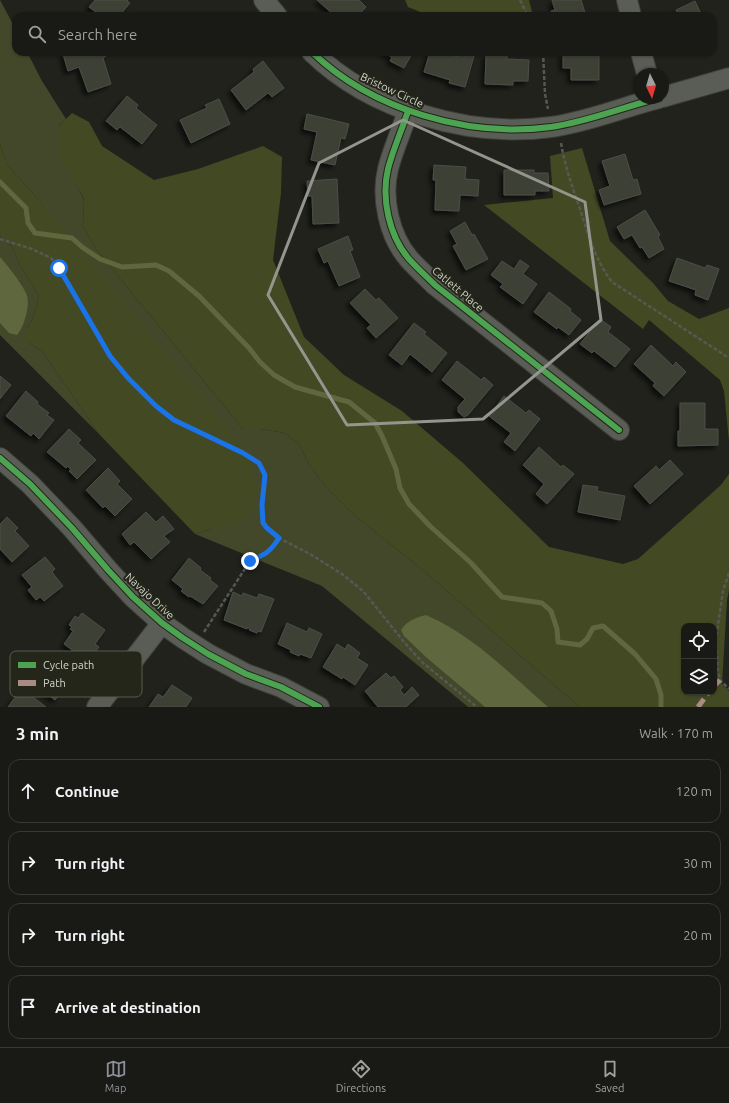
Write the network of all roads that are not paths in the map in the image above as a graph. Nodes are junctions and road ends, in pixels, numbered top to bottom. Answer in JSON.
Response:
{"nodes":[{"id":1,"x":264,"y":0,"type":"edge"},
{"id":2,"x":627,"y":0,"type":"edge"},
{"id":3,"x":274,"y":12,"type":"edge"},
{"id":4,"x":630,"y":12,"type":"edge"},
{"id":5,"x":317,"y":56,"type":"edge"},
{"id":6,"x":642,"y":56,"type":"edge"},
{"id":7,"x":645,"y":68,"type":"edge"},
{"id":8,"x":729,"y":78,"type":"edge"},
{"id":9,"x":669,"y":95,"type":"edge"},
{"id":10,"x":637,"y":104,"type":"edge"},
{"id":11,"x":408,"y":111,"type":"junction"},
{"id":12,"x":619,"y":430,"type":"dead end"},
{"id":13,"x":0,"y":458,"type":"edge"},
{"id":14,"x":162,"y":622,"type":"junction"},
{"id":15,"x":140,"y":651,"type":"edge"},
{"id":16,"x":105,"y":697,"type":"edge"},
{"id":17,"x":97,"y":707,"type":"edge"},
{"id":18,"x":319,"y":707,"type":"edge"}],
"edges":[{"from":1,"to":3,"type":"street"},
{"from":2,"to":4,"type":"street"},
{"from":5,"to":11,"type":"street","name":"Bristow Circle"},
{"from":6,"to":7,"type":"street"},
{"from":8,"to":9,"type":"street","name":"Bristow Circle"},
{"from":10,"to":11,"type":"street","name":"Bristow Circle"},
{"from":11,"to":12,"type":"street","name":"Catlett Place"},
{"from":13,"to":14,"type":"street","name":"Navajo Drive"},
{"from":14,"to":15,"type":"street"},
{"from":14,"to":18,"type":"street","name":"Navajo Drive"},
{"from":16,"to":17,"type":"street"}]}
